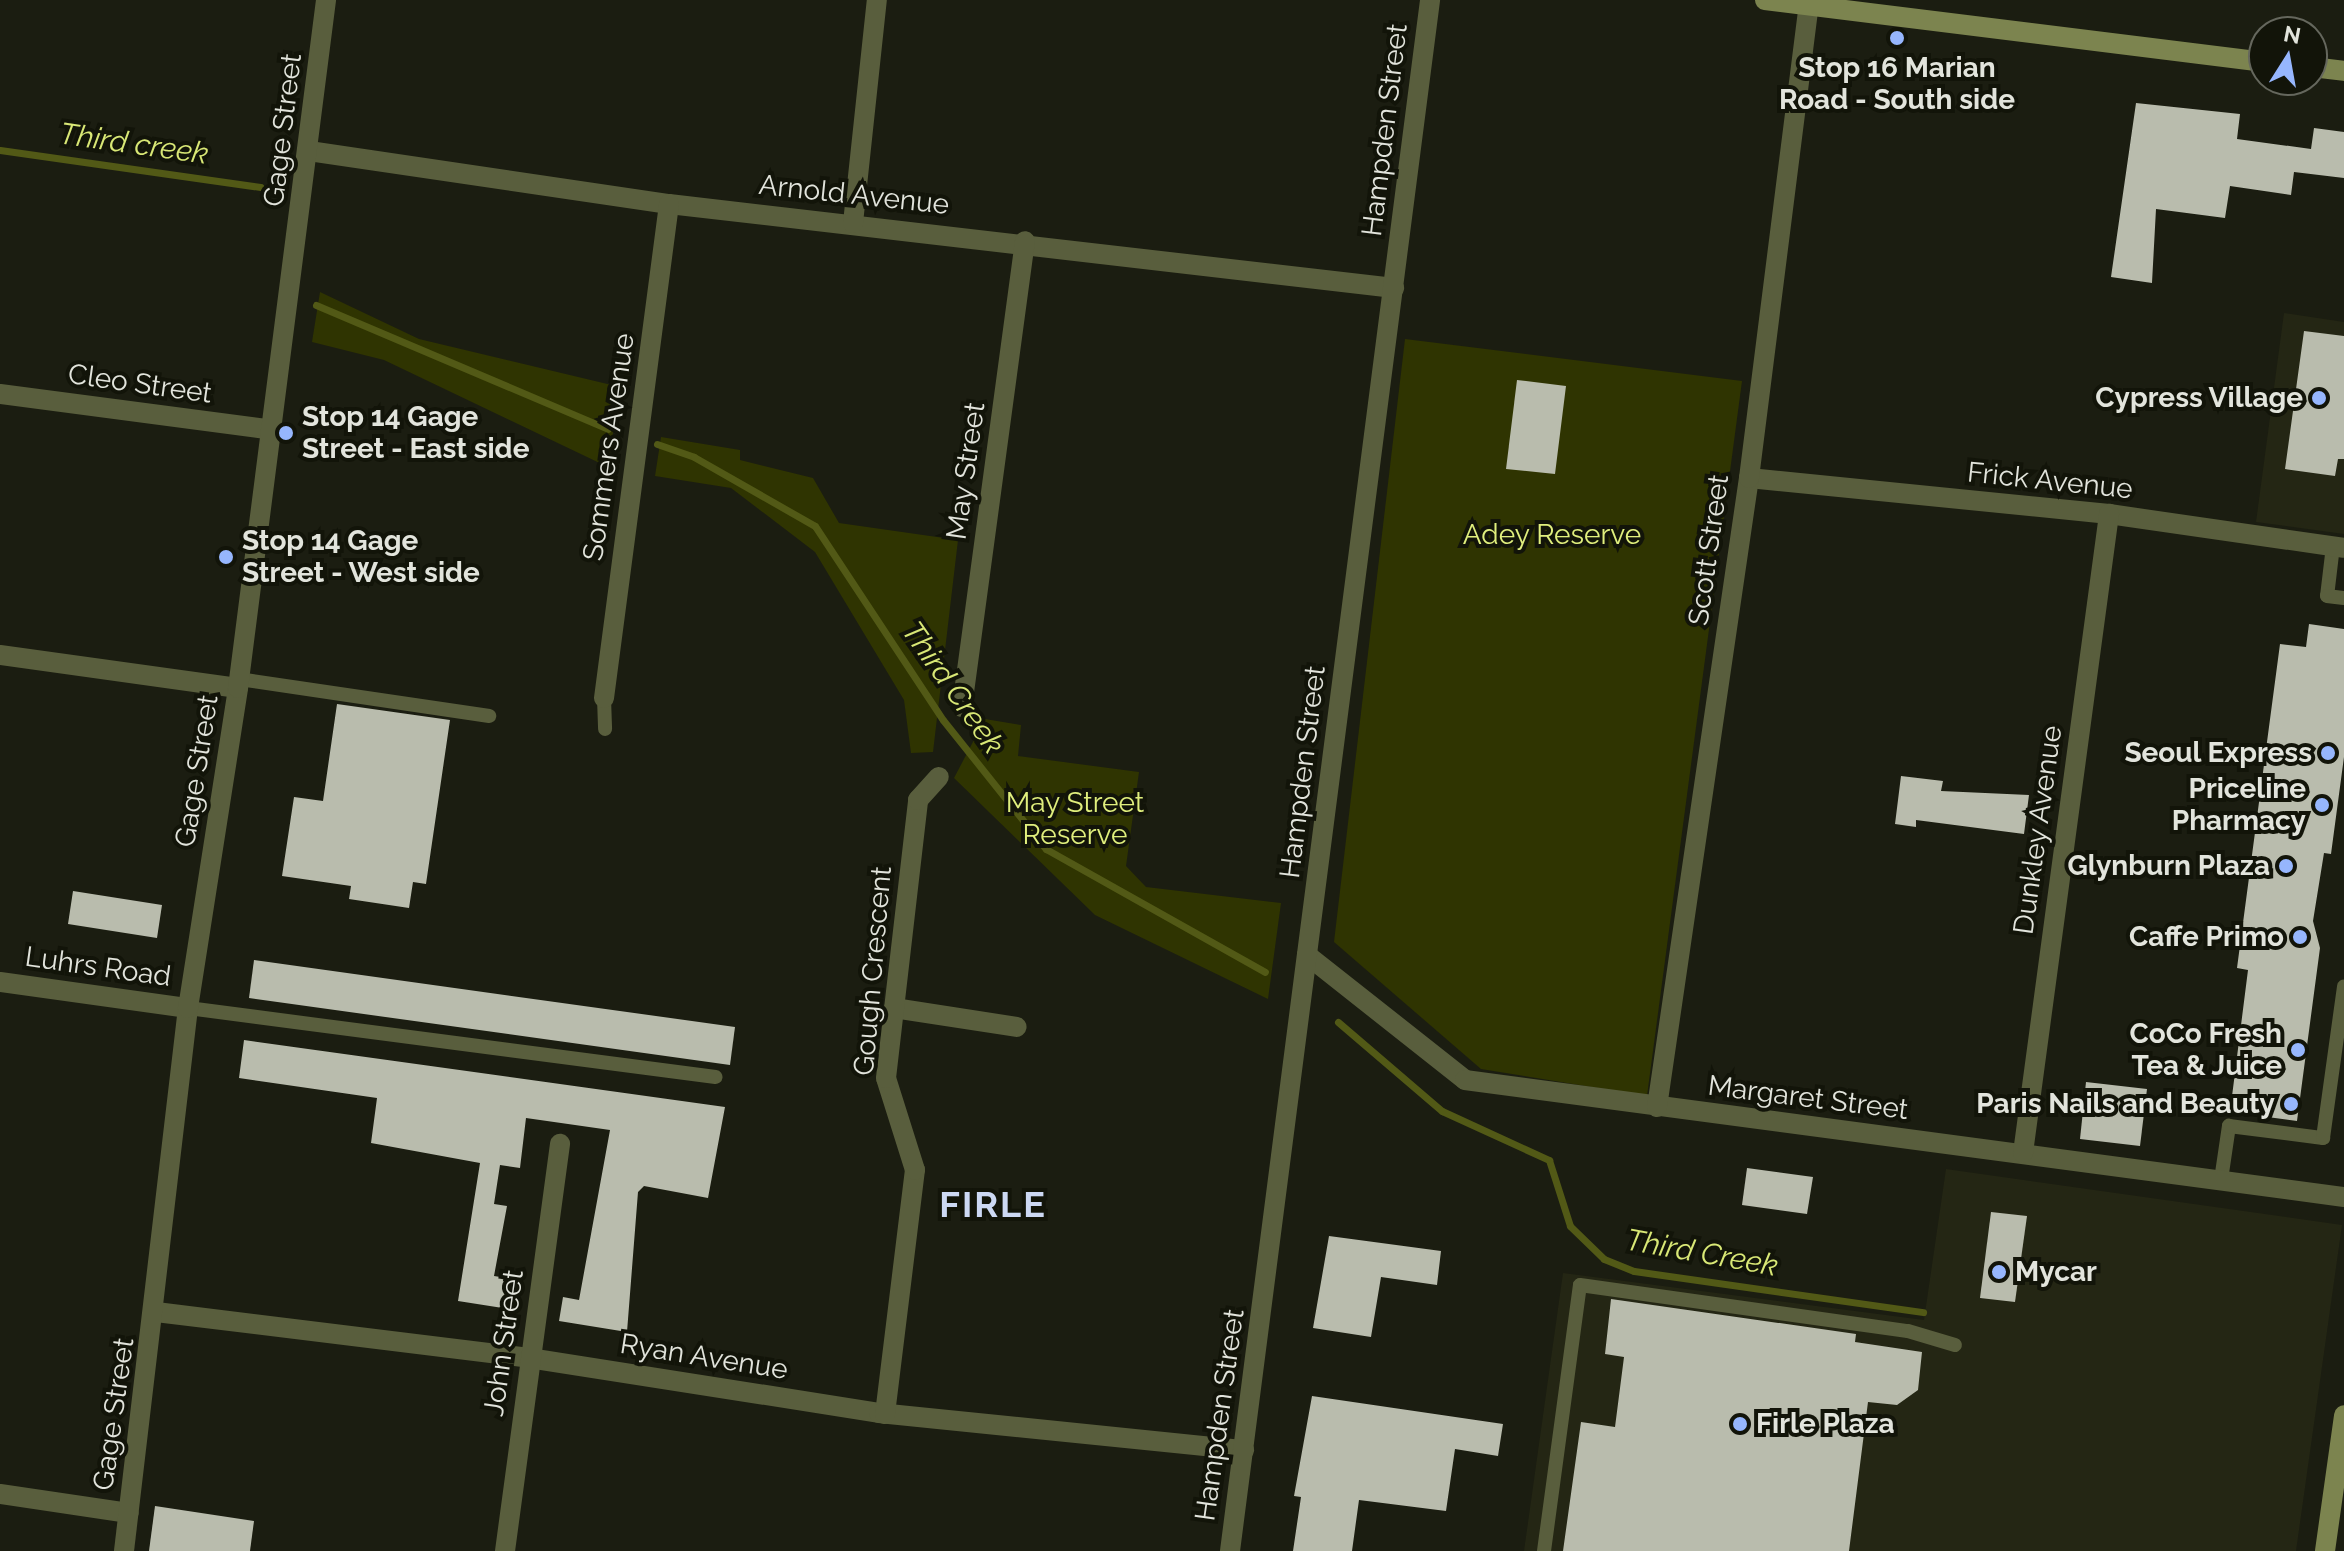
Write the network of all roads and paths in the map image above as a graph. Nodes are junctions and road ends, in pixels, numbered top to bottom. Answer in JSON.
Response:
{"nodes":[{"id":1,"x":326,"y":0,"type":"edge"},
{"id":2,"x":877,"y":0,"type":"edge"},
{"id":3,"x":1430,"y":0,"type":"edge"},
{"id":4,"x":1765,"y":0,"type":"edge"},
{"id":5,"x":1809,"y":3,"type":"edge"},
{"id":6,"x":2248,"y":60,"type":"edge"},
{"id":7,"x":309,"y":151,"type":"junction"},
{"id":8,"x":669,"y":204,"type":"junction"},
{"id":9,"x":853,"y":223,"type":"junction"},
{"id":10,"x":1025,"y":241,"type":"junction"},
{"id":11,"x":1394,"y":288,"type":"junction"},
{"id":12,"x":0,"y":394,"type":"edge"},
{"id":13,"x":272,"y":430,"type":"junction"},
{"id":14,"x":1749,"y":478,"type":"junction"},
{"id":15,"x":2109,"y":514,"type":"junction"},
{"id":16,"x":2339,"y":547,"type":"edge"},
{"id":17,"x":2344,"y":598,"type":"edge"},
{"id":18,"x":0,"y":655,"type":"edge"},
{"id":19,"x":239,"y":683,"type":"junction"},
{"id":20,"x":604,"y":698,"type":"joint"},
{"id":21,"x":962,"y":707,"type":"dead end"},
{"id":22,"x":489,"y":716,"type":"dead end"},
{"id":23,"x":605,"y":729,"type":"dead end"},
{"id":24,"x":939,"y":777,"type":"dead end"},
{"id":25,"x":1307,"y":955,"type":"junction"},
{"id":26,"x":0,"y":982,"type":"edge"},
{"id":27,"x":2344,"y":986,"type":"edge"},
{"id":28,"x":188,"y":1008,"type":"junction"},
{"id":29,"x":894,"y":1008,"type":"junction"},
{"id":30,"x":1017,"y":1027,"type":"dead end"},
{"id":31,"x":716,"y":1077,"type":"dead end"},
{"id":32,"x":1657,"y":1107,"type":"junction"},
{"id":33,"x":560,"y":1144,"type":"dead end"},
{"id":34,"x":2023,"y":1153,"type":"junction"},
{"id":35,"x":2221,"y":1180,"type":"junction"},
{"id":36,"x":2344,"y":1197,"type":"edge"},
{"id":37,"x":156,"y":1312,"type":"junction"},
{"id":38,"x":1955,"y":1345,"type":"dead end"},
{"id":39,"x":529,"y":1358,"type":"junction"},
{"id":40,"x":885,"y":1414,"type":"junction"},
{"id":41,"x":2344,"y":1415,"type":"edge"},
{"id":42,"x":1244,"y":1450,"type":"junction"},
{"id":43,"x":0,"y":1494,"type":"edge"},
{"id":44,"x":129,"y":1513,"type":"junction"},
{"id":45,"x":124,"y":1551,"type":"edge"},
{"id":46,"x":505,"y":1551,"type":"edge"},
{"id":47,"x":1230,"y":1551,"type":"edge"},
{"id":48,"x":1544,"y":1551,"type":"edge"},
{"id":49,"x":2325,"y":1551,"type":"edge"}],
"edges":[{"from":1,"to":7,"type":"street","name":"Gage Street"},
{"from":2,"to":9,"type":"street"},
{"from":3,"to":11,"type":"street","name":"Hampden Street"},
{"from":4,"to":5,"type":"street"},
{"from":5,"to":6,"type":"street"},
{"from":5,"to":14,"type":"street","name":"Scott Street"},
{"from":7,"to":8,"type":"street","name":"Arnold Avenue"},
{"from":7,"to":13,"type":"street","name":"Gage Street"},
{"from":8,"to":9,"type":"street","name":"Arnold Avenue"},
{"from":8,"to":20,"type":"street","name":"Sommers Avenue"},
{"from":9,"to":10,"type":"street","name":"Arnold Avenue"},
{"from":10,"to":11,"type":"street","name":"Arnold Avenue"},
{"from":10,"to":21,"type":"street","name":"May Street"},
{"from":11,"to":25,"type":"street","name":"Hampden Street"},
{"from":12,"to":13,"type":"street","name":"Cleo Street"},
{"from":13,"to":19,"type":"street","name":"Gage Street"},
{"from":14,"to":15,"type":"street","name":"Frick Avenue"},
{"from":14,"to":32,"type":"street","name":"Scott Street"},
{"from":15,"to":16,"type":"street","name":"Frick Avenue"},
{"from":15,"to":34,"type":"street","name":"Dunkley Avenue"},
{"from":16,"to":17,"type":"lane"},
{"from":18,"to":19,"type":"street"},
{"from":19,"to":22,"type":"lane"},
{"from":19,"to":28,"type":"street","name":"Gage Street"},
{"from":20,"to":23,"type":"lane"},
{"from":24,"to":29,"type":"street","name":"Gough Crescent"},
{"from":25,"to":32,"type":"street","name":"Margaret Street"},
{"from":25,"to":42,"type":"street","name":"Hampden Street"},
{"from":26,"to":28,"type":"street","name":"Luhrs Road"},
{"from":27,"to":35,"type":"lane"},
{"from":28,"to":31,"type":"lane"},
{"from":28,"to":37,"type":"street","name":"Gage Street"},
{"from":29,"to":30,"type":"street"},
{"from":29,"to":40,"type":"street","name":"Gough Crescent"},
{"from":32,"to":34,"type":"street","name":"Margaret Street"},
{"from":33,"to":39,"type":"street","name":"John Street"},
{"from":34,"to":35,"type":"street","name":"Margaret Street"},
{"from":35,"to":36,"type":"street","name":"Margaret Street"},
{"from":37,"to":39,"type":"street","name":"Ryan Avenue"},
{"from":37,"to":44,"type":"street","name":"Gage Street"},
{"from":38,"to":48,"type":"lane"},
{"from":39,"to":40,"type":"street","name":"Ryan Avenue"},
{"from":39,"to":46,"type":"street","name":"John Street"},
{"from":40,"to":42,"type":"street","name":"Ryan Avenue"},
{"from":41,"to":49,"type":"street"},
{"from":42,"to":47,"type":"street","name":"Hampden Street"},
{"from":43,"to":44,"type":"street"},
{"from":44,"to":45,"type":"street","name":"Gage Street"}]}
